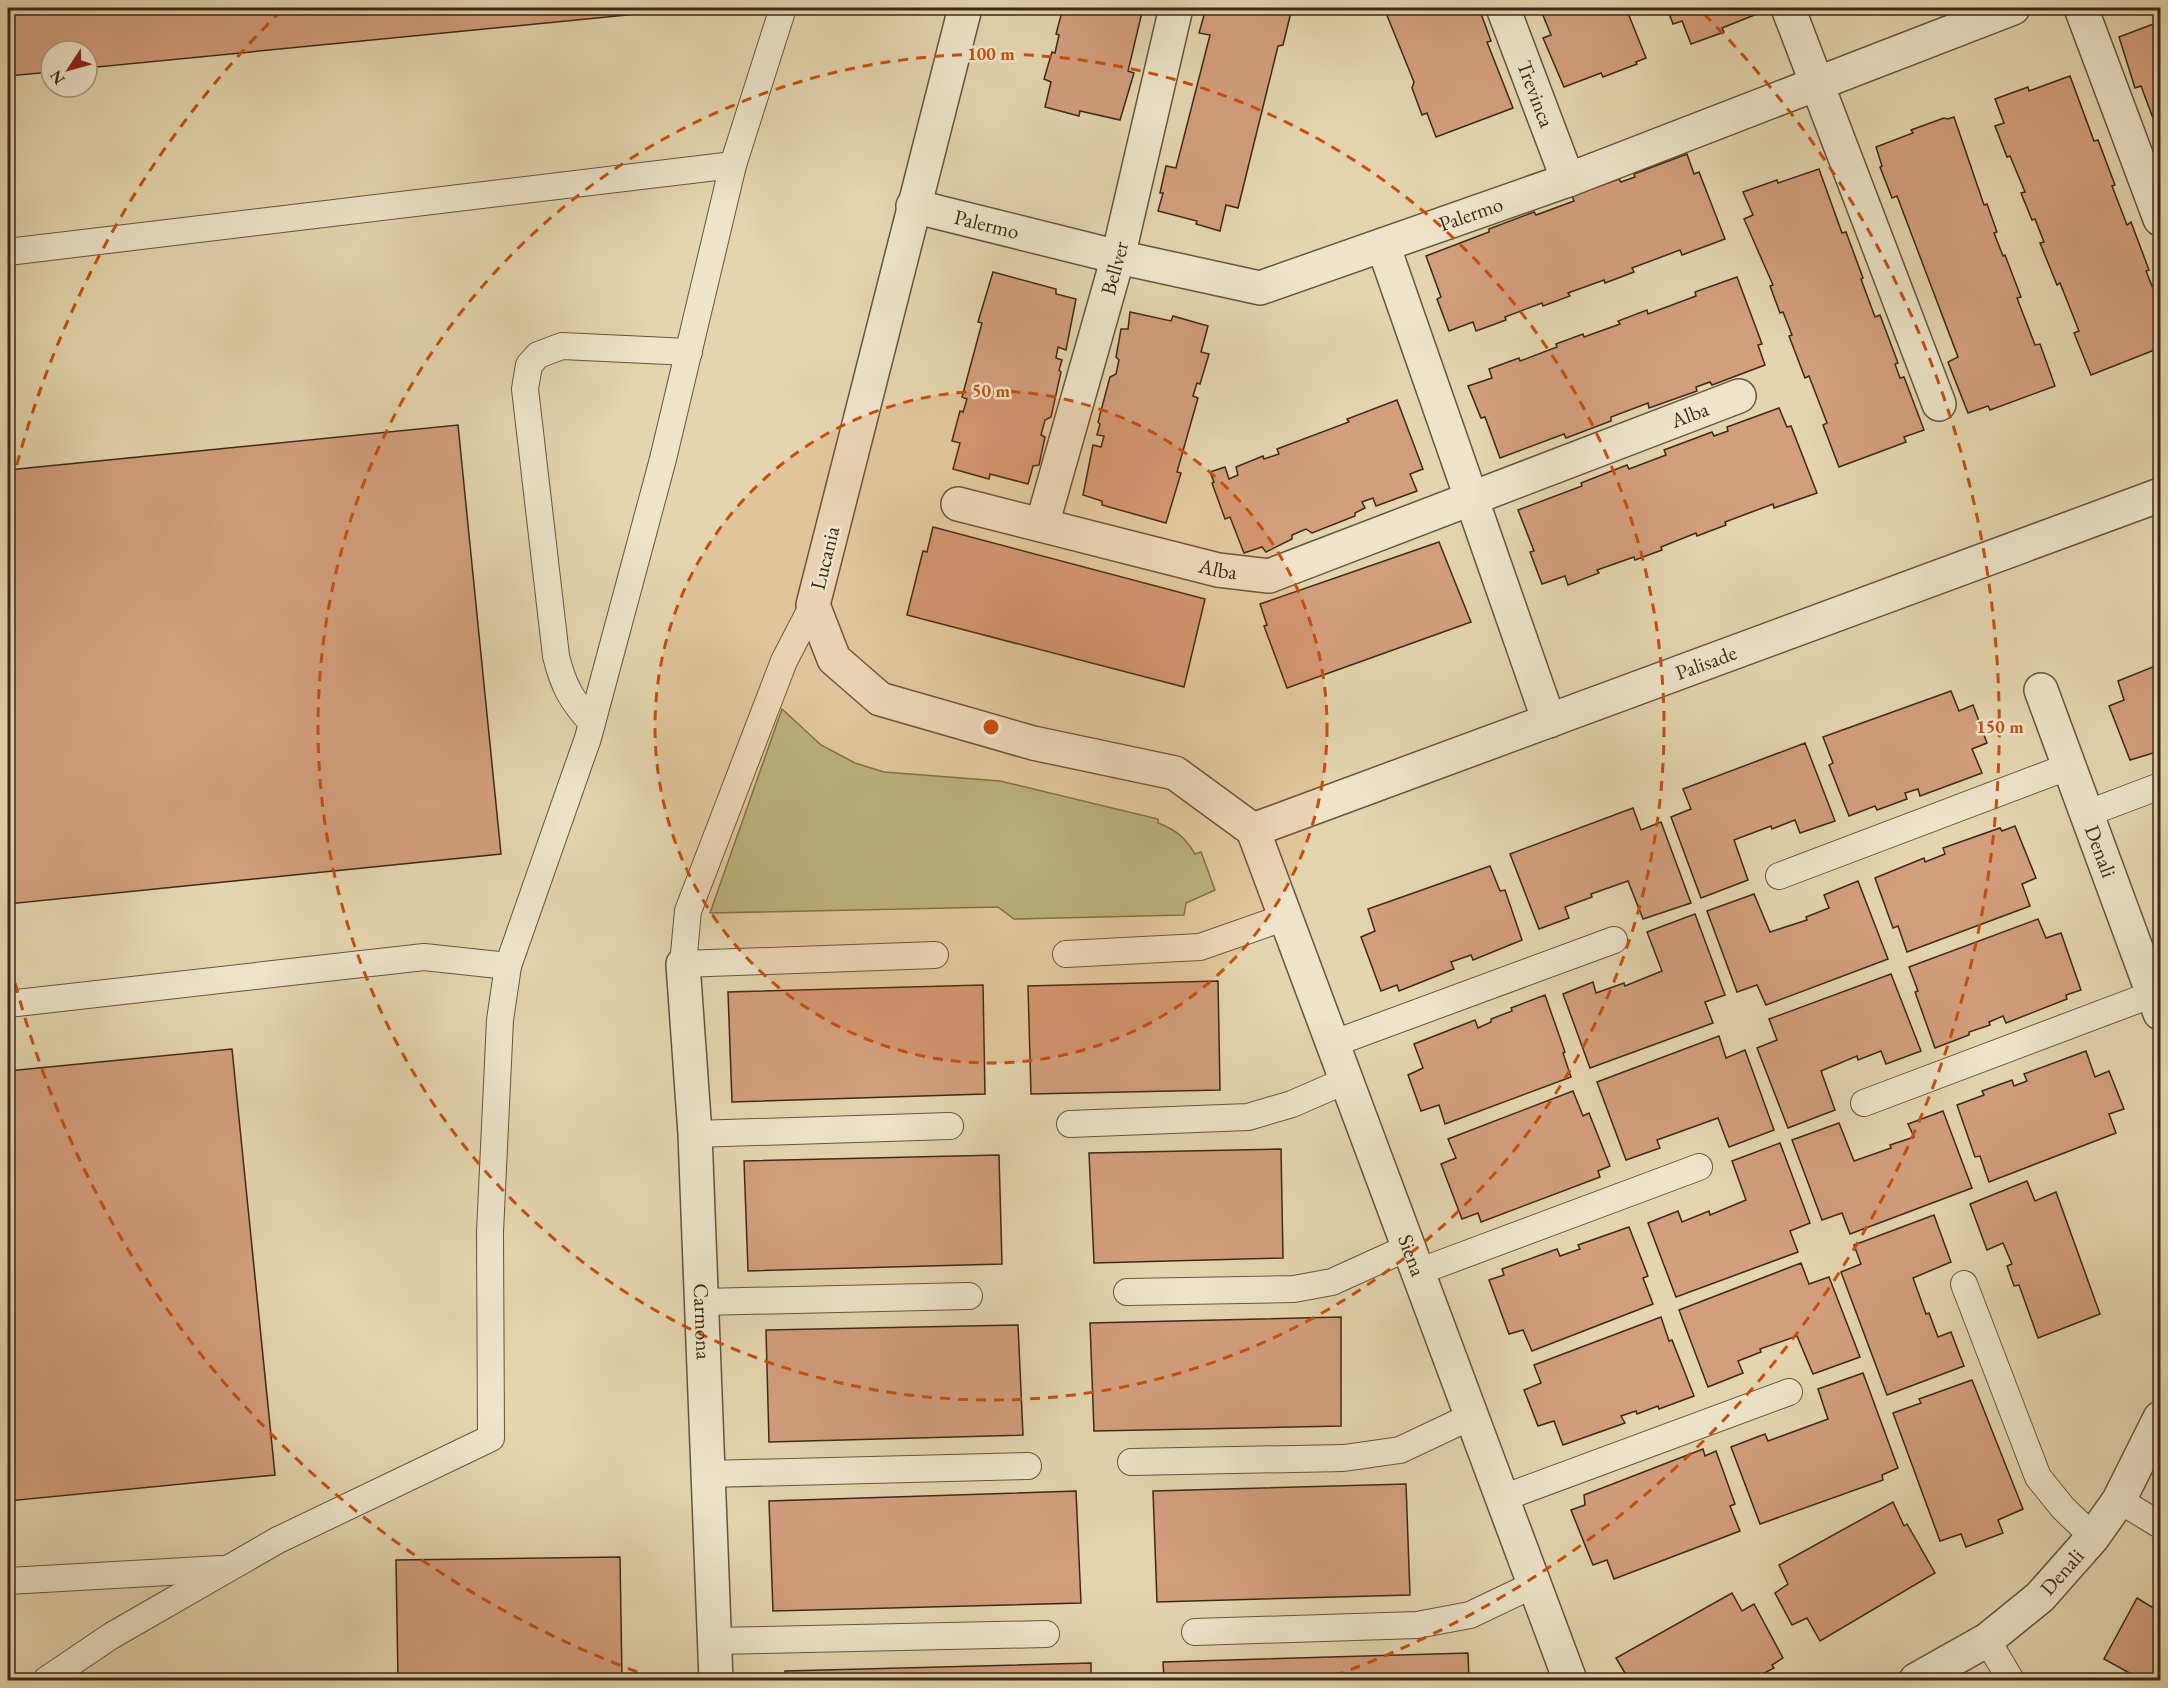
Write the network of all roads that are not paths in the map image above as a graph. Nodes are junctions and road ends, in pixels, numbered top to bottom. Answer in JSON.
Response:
{"nodes":[{"id":1,"x":783,"y":8,"type":"edge"},
{"id":2,"x":965,"y":8,"type":"edge"},
{"id":3,"x":1176,"y":8,"type":"edge"},
{"id":4,"x":1503,"y":8,"type":"edge"},
{"id":5,"x":1788,"y":8,"type":"edge"},
{"id":6,"x":2013,"y":8,"type":"edge"},
{"id":7,"x":2081,"y":8,"type":"edge"},
{"id":8,"x":1816,"y":84,"type":"junction"},
{"id":9,"x":733,"y":165,"type":"junction"},
{"id":10,"x":1568,"y":180,"type":"junction"},
{"id":11,"x":913,"y":206,"type":"junction"},
{"id":12,"x":2160,"y":219,"type":"edge"},
{"id":13,"x":1383,"y":245,"type":"junction"},
{"id":14,"x":8,"y":252,"type":"edge"},
{"id":15,"x":1118,"y":257,"type":"junction"},
{"id":16,"x":689,"y":352,"type":"junction"},
{"id":17,"x":1739,"y":396,"type":"dead end"},
{"id":18,"x":1939,"y":404,"type":"dead end"},
{"id":19,"x":2160,"y":495,"type":"edge"},
{"id":20,"x":1472,"y":499,"type":"junction"},
{"id":21,"x":958,"y":504,"type":"dead end"},
{"id":22,"x":1042,"y":525,"type":"junction"},
{"id":23,"x":813,"y":605,"type":"junction"},
{"id":24,"x":2041,"y":690,"type":"dead end"},
{"id":25,"x":1549,"y":721,"type":"junction"},
{"id":26,"x":592,"y":723,"type":"junction"},
{"id":27,"x":2067,"y":766,"type":"junction"},
{"id":28,"x":2160,"y":786,"type":"edge"},
{"id":29,"x":2085,"y":814,"type":"junction"},
{"id":30,"x":1253,"y":831,"type":"junction"},
{"id":31,"x":1779,"y":876,"type":"dead end"},
{"id":32,"x":1286,"y":917,"type":"junction"},
{"id":33,"x":1614,"y":940,"type":"dead end"},
{"id":34,"x":1066,"y":954,"type":"dead end"},
{"id":35,"x":935,"y":955,"type":"dead end"},
{"id":36,"x":682,"y":964,"type":"junction"},
{"id":37,"x":508,"y":966,"type":"junction"},
{"id":38,"x":2157,"y":1003,"type":"edge"},
{"id":39,"x":8,"y":1004,"type":"edge"},
{"id":40,"x":1332,"y":1044,"type":"junction"},
{"id":41,"x":1347,"y":1080,"type":"junction"},
{"id":42,"x":1864,"y":1103,"type":"dead end"},
{"id":43,"x":1071,"y":1124,"type":"dead end"},
{"id":44,"x":950,"y":1126,"type":"dead end"},
{"id":45,"x":695,"y":1134,"type":"junction"},
{"id":46,"x":1699,"y":1167,"type":"dead end"},
{"id":47,"x":1414,"y":1259,"type":"junction"},
{"id":48,"x":1964,"y":1284,"type":"dead end"},
{"id":49,"x":1127,"y":1292,"type":"dead end"},
{"id":50,"x":969,"y":1296,"type":"dead end"},
{"id":51,"x":702,"y":1302,"type":"junction"},
{"id":52,"x":1789,"y":1392,"type":"dead end"},
{"id":53,"x":1472,"y":1416,"type":"junction"},
{"id":54,"x":2160,"y":1418,"type":"edge"},
{"id":55,"x":1131,"y":1462,"type":"dead end"},
{"id":56,"x":1028,"y":1466,"type":"dead end"},
{"id":57,"x":709,"y":1474,"type":"junction"},
{"id":58,"x":1503,"y":1498,"type":"junction"},
{"id":59,"x":2119,"y":1500,"type":"junction"},
{"id":60,"x":2160,"y":1525,"type":"edge"},
{"id":61,"x":2093,"y":1536,"type":"junction"},
{"id":62,"x":227,"y":1569,"type":"junction"},
{"id":63,"x":8,"y":1581,"type":"edge"},
{"id":64,"x":1535,"y":1584,"type":"junction"},
{"id":65,"x":1196,"y":1632,"type":"dead end"},
{"id":66,"x":1046,"y":1634,"type":"dead end"},
{"id":67,"x":1987,"y":1640,"type":"junction"},
{"id":68,"x":715,"y":1641,"type":"junction"},
{"id":69,"x":46,"y":1680,"type":"edge"},
{"id":70,"x":716,"y":1680,"type":"edge"},
{"id":71,"x":1570,"y":1680,"type":"edge"},
{"id":72,"x":1916,"y":1680,"type":"edge"},
{"id":73,"x":2011,"y":1680,"type":"edge"}],
"edges":[{"from":1,"to":9,"type":"lane"},
{"from":2,"to":11,"type":"street","name":"Lucania"},
{"from":3,"to":15,"type":"street","name":"Bellver"},
{"from":4,"to":10,"type":"street","name":"Trevinca"},
{"from":5,"to":8,"type":"street"},
{"from":6,"to":8,"type":"street","name":"Palermo"},
{"from":7,"to":12,"type":"street"},
{"from":8,"to":10,"type":"street","name":"Palermo"},
{"from":8,"to":18,"type":"street"},
{"from":9,"to":14,"type":"lane"},
{"from":9,"to":16,"type":"lane"},
{"from":10,"to":13,"type":"street","name":"Palermo"},
{"from":11,"to":15,"type":"street","name":"Palermo"},
{"from":11,"to":23,"type":"street","name":"Lucania"},
{"from":13,"to":15,"type":"street","name":"Palermo"},
{"from":13,"to":20,"type":"street"},
{"from":15,"to":22,"type":"street","name":"Bellver"},
{"from":16,"to":26,"type":"lane"},
{"from":16,"to":26,"type":"lane"},
{"from":17,"to":20,"type":"street","name":"Alba"},
{"from":19,"to":25,"type":"street","name":"Palisade"},
{"from":20,"to":22,"type":"street","name":"Alba"},
{"from":20,"to":25,"type":"street"},
{"from":21,"to":22,"type":"street","name":"Alba"},
{"from":23,"to":30,"type":"street","name":"Lucania"},
{"from":23,"to":36,"type":"lane"},
{"from":24,"to":27,"type":"street","name":"Denali"},
{"from":25,"to":30,"type":"street","name":"Palisade"},
{"from":26,"to":37,"type":"lane"},
{"from":27,"to":29,"type":"street","name":"Denali"},
{"from":27,"to":31,"type":"lane"},
{"from":28,"to":29,"type":"lane"},
{"from":29,"to":38,"type":"street","name":"Denali"},
{"from":30,"to":32,"type":"street","name":"Siena"},
{"from":32,"to":34,"type":"lane"},
{"from":32,"to":40,"type":"street","name":"Siena"},
{"from":33,"to":40,"type":"lane"},
{"from":35,"to":36,"type":"lane"},
{"from":36,"to":45,"type":"street","name":"Carmona"},
{"from":37,"to":39,"type":"lane"},
{"from":37,"to":62,"type":"lane"},
{"from":38,"to":42,"type":"lane"},
{"from":40,"to":41,"type":"street","name":"Siena"},
{"from":41,"to":43,"type":"lane"},
{"from":41,"to":47,"type":"street","name":"Siena"},
{"from":44,"to":45,"type":"lane"},
{"from":45,"to":51,"type":"street","name":"Carmona"},
{"from":46,"to":47,"type":"lane"},
{"from":47,"to":49,"type":"lane"},
{"from":47,"to":53,"type":"street","name":"Siena"},
{"from":48,"to":61,"type":"lane"},
{"from":50,"to":51,"type":"lane"},
{"from":51,"to":57,"type":"street","name":"Carmona"},
{"from":52,"to":58,"type":"lane"},
{"from":53,"to":55,"type":"lane"},
{"from":53,"to":58,"type":"street","name":"Siena"},
{"from":54,"to":59,"type":"street","name":"Denali"},
{"from":56,"to":57,"type":"lane"},
{"from":57,"to":68,"type":"street","name":"Carmona"},
{"from":58,"to":64,"type":"street","name":"Siena"},
{"from":59,"to":60,"type":"lane"},
{"from":59,"to":61,"type":"street","name":"Denali"},
{"from":61,"to":67,"type":"street","name":"Denali"},
{"from":62,"to":63,"type":"lane"},
{"from":62,"to":69,"type":"lane"},
{"from":64,"to":65,"type":"lane"},
{"from":64,"to":71,"type":"street","name":"Siena"},
{"from":66,"to":68,"type":"lane"},
{"from":67,"to":72,"type":"street","name":"Denali"},
{"from":67,"to":73,"type":"lane"},
{"from":68,"to":70,"type":"street","name":"Carmona"}]}
